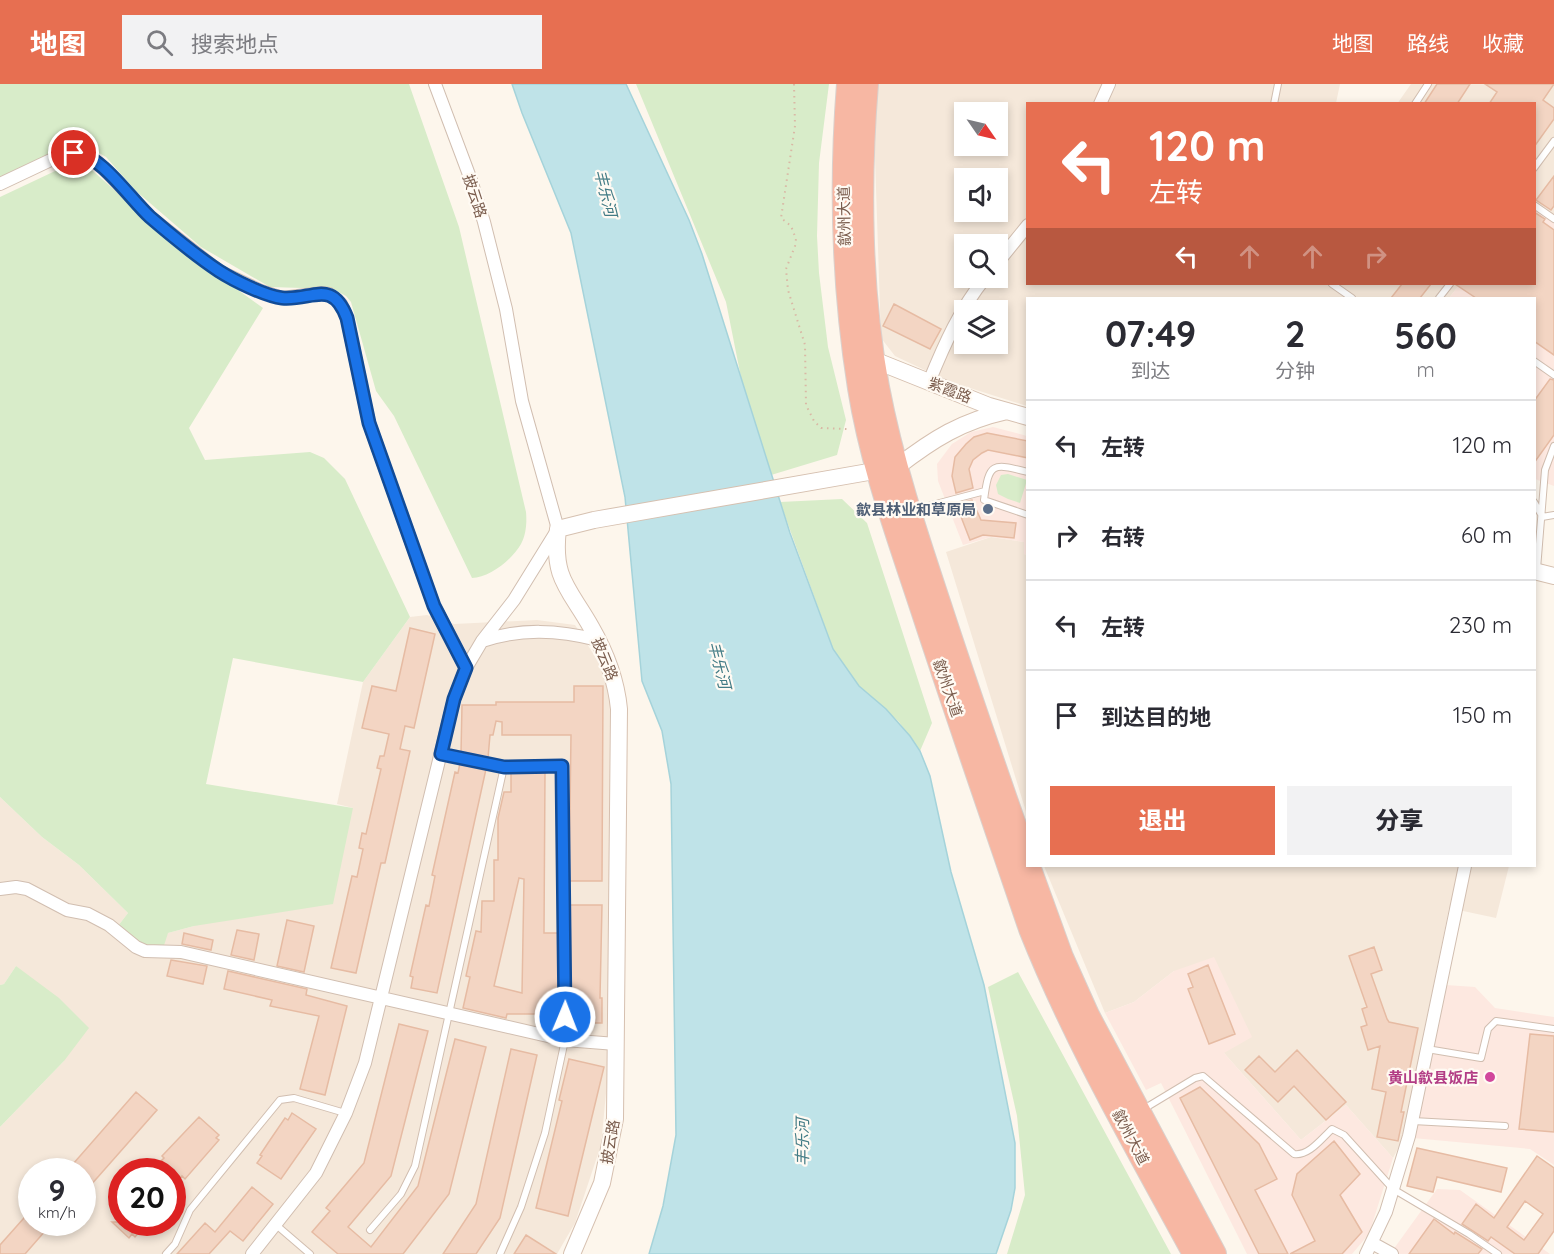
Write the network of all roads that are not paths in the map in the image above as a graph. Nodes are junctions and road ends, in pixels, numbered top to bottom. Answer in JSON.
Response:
{"nodes":[{"id":1,"x":435,"y":84,"type":"edge"},
{"id":2,"x":848,"y":84,"type":"edge"},
{"id":3,"x":867,"y":84,"type":"edge"},
{"id":4,"x":1109,"y":84,"type":"edge"},
{"id":5,"x":1278,"y":84,"type":"edge"},
{"id":6,"x":1428,"y":84,"type":"edge"},
{"id":7,"x":1101,"y":102,"type":"edge"},
{"id":8,"x":1274,"y":102,"type":"edge"},
{"id":9,"x":1416,"y":102,"type":"edge"},
{"id":10,"x":1554,"y":141,"type":"edge"},
{"id":11,"x":1536,"y":165,"type":"edge"},
{"id":12,"x":0,"y":184,"type":"edge"},
{"id":13,"x":1536,"y":206,"type":"edge"},
{"id":14,"x":1554,"y":219,"type":"edge"},
{"id":15,"x":1026,"y":227,"type":"edge"},
{"id":16,"x":1008,"y":250,"type":"edge"},
{"id":17,"x":1333,"y":285,"type":"edge"},
{"id":18,"x":977,"y":288,"type":"edge"},
{"id":19,"x":1351,"y":297,"type":"edge"},
{"id":20,"x":874,"y":360,"type":"junction"},
{"id":21,"x":1536,"y":362,"type":"edge"},
{"id":22,"x":1554,"y":375,"type":"edge"},
{"id":23,"x":929,"y":382,"type":"junction"},
{"id":24,"x":1007,"y":411,"type":"junction"},
{"id":25,"x":1026,"y":416,"type":"edge"},
{"id":26,"x":1554,"y":446,"type":"edge"},
{"id":27,"x":887,"y":469,"type":"junction"},
{"id":28,"x":1026,"y":472,"type":"edge"},
{"id":29,"x":985,"y":491,"type":"junction"},
{"id":30,"x":1536,"y":506,"type":"edge"},
{"id":31,"x":909,"y":512,"type":"junction"},
{"id":32,"x":1026,"y":514,"type":"edge"},
{"id":33,"x":1554,"y":515,"type":"edge"},
{"id":34,"x":1542,"y":517,"type":"junction"},
{"id":35,"x":558,"y":530,"type":"junction"},
{"id":36,"x":1536,"y":571,"type":"edge"},
{"id":37,"x":1554,"y":576,"type":"edge"},
{"id":38,"x":598,"y":640,"type":"junction"},
{"id":39,"x":482,"y":641,"type":"junction"},
{"id":40,"x":466,"y":668,"type":"junction"},
{"id":41,"x":441,"y":754,"type":"junction"},
{"id":42,"x":504,"y":767,"type":"junction"},
{"id":43,"x":1026,"y":858,"type":"edge"},
{"id":44,"x":1029,"y":867,"type":"edge"},
{"id":45,"x":1465,"y":867,"type":"edge"},
{"id":46,"x":0,"y":889,"type":"edge"},
{"id":47,"x":381,"y":998,"type":"junction"},
{"id":48,"x":449,"y":1013,"type":"junction"},
{"id":49,"x":1554,"y":1029,"type":"edge"},
{"id":50,"x":565,"y":1040,"type":"junction"},
{"id":51,"x":616,"y":1044,"type":"junction"},
{"id":52,"x":1427,"y":1049,"type":"junction"},
{"id":53,"x":1139,"y":1111,"type":"junction"},
{"id":54,"x":346,"y":1113,"type":"junction"},
{"id":55,"x":1412,"y":1121,"type":"junction"},
{"id":56,"x":1505,"y":1126,"type":"dead end"},
{"id":57,"x":1393,"y":1189,"type":"junction"},
{"id":58,"x":275,"y":1224,"type":"junction"},
{"id":59,"x":370,"y":1230,"type":"dead end"},
{"id":60,"x":1372,"y":1243,"type":"junction"},
{"id":61,"x":166,"y":1254,"type":"edge"},
{"id":62,"x":252,"y":1254,"type":"edge"},
{"id":63,"x":310,"y":1254,"type":"edge"},
{"id":64,"x":500,"y":1254,"type":"edge"},
{"id":65,"x":572,"y":1254,"type":"edge"},
{"id":66,"x":1194,"y":1254,"type":"edge"},
{"id":67,"x":1215,"y":1254,"type":"edge"},
{"id":68,"x":1366,"y":1254,"type":"edge"},
{"id":69,"x":1392,"y":1254,"type":"edge"},
{"id":70,"x":1498,"y":1254,"type":"edge"}],
"edges":[{"from":1,"to":35,"type":"street","name":"披云路"},
{"from":2,"to":27,"type":"highway","name":"歙州大道"},
{"from":3,"to":20,"type":"highway","name":"歙州大道"},
{"from":4,"to":7,"type":"street"},
{"from":5,"to":8,"type":"lane"},
{"from":6,"to":9,"type":"lane"},
{"from":10,"to":11,"type":"lane"},
{"from":12,"to":40,"type":"street"},
{"from":13,"to":14,"type":"lane"},
{"from":15,"to":16,"type":"street"},
{"from":17,"to":19,"type":"lane"},
{"from":18,"to":23,"type":"street"},
{"from":20,"to":23,"type":"street","name":"紫霞路"},
{"from":20,"to":27,"type":"highway","name":"歙州大道"},
{"from":21,"to":22,"type":"lane"},
{"from":23,"to":24,"type":"street","name":"紫霞路"},
{"from":24,"to":25,"type":"street","name":"紫霞路"},
{"from":24,"to":27,"type":"street"},
{"from":26,"to":34,"type":"lane"},
{"from":27,"to":31,"type":"highway","name":"歙州大道"},
{"from":27,"to":35,"type":"street"},
{"from":27,"to":66,"type":"highway","name":"歙州大道"},
{"from":28,"to":29,"type":"lane"},
{"from":29,"to":31,"type":"lane"},
{"from":29,"to":32,"type":"lane"},
{"from":30,"to":34,"type":"lane"},
{"from":31,"to":43,"type":"highway","name":"歙州大道"},
{"from":33,"to":34,"type":"lane"},
{"from":34,"to":36,"type":"lane"},
{"from":35,"to":38,"type":"street","name":"披云路"},
{"from":35,"to":39,"type":"street"},
{"from":36,"to":37,"type":"street"},
{"from":38,"to":39,"type":"street"},
{"from":38,"to":51,"type":"street","name":"披云路"},
{"from":39,"to":40,"type":"street"},
{"from":40,"to":41,"type":"street"},
{"from":41,"to":42,"type":"lane"},
{"from":41,"to":47,"type":"street"},
{"from":42,"to":48,"type":"lane"},
{"from":42,"to":50,"type":"lane"},
{"from":44,"to":53,"type":"highway","name":"歙州大道"},
{"from":45,"to":52,"type":"street"},
{"from":46,"to":47,"type":"street"},
{"from":47,"to":48,"type":"street"},
{"from":47,"to":54,"type":"street"},
{"from":48,"to":50,"type":"street"},
{"from":48,"to":59,"type":"lane"},
{"from":49,"to":52,"type":"lane"},
{"from":50,"to":51,"type":"street"},
{"from":50,"to":64,"type":"lane"},
{"from":51,"to":65,"type":"street","name":"披云路"},
{"from":52,"to":55,"type":"street"},
{"from":53,"to":57,"type":"lane"},
{"from":53,"to":67,"type":"highway","name":"歙州大道"},
{"from":54,"to":58,"type":"street"},
{"from":54,"to":61,"type":"lane"},
{"from":55,"to":56,"type":"lane"},
{"from":55,"to":57,"type":"street"},
{"from":57,"to":60,"type":"street"},
{"from":57,"to":70,"type":"lane"},
{"from":58,"to":62,"type":"street"},
{"from":58,"to":63,"type":"lane"},
{"from":60,"to":68,"type":"street"},
{"from":60,"to":69,"type":"street"}]}
